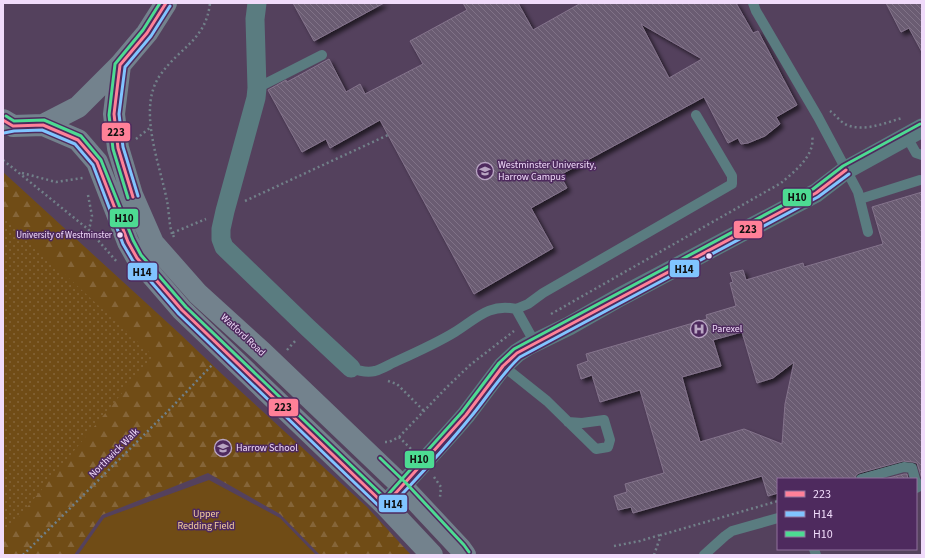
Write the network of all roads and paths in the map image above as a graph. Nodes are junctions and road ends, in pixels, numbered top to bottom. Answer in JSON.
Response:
{"nodes":[{"id":1,"x":166,"y":3,"type":"edge"},
{"id":2,"x":210,"y":3,"type":"edge"},
{"id":3,"x":257,"y":3,"type":"edge"},
{"id":4,"x":753,"y":3,"type":"edge"},
{"id":5,"x":322,"y":55,"type":"dead end"},
{"id":6,"x":120,"y":66,"type":"junction"},
{"id":7,"x":258,"y":88,"type":"junction"},
{"id":8,"x":696,"y":115,"type":"dead end"},
{"id":9,"x":818,"y":117,"type":"junction"},
{"id":10,"x":904,"y":117,"type":"dead end"},
{"id":11,"x":6,"y":125,"type":"edge"},
{"id":12,"x":43,"y":125,"type":"junction"},
{"id":13,"x":151,"y":127,"type":"junction"},
{"id":14,"x":914,"y":133,"type":"edge"},
{"id":15,"x":388,"y":136,"type":"dead end"},
{"id":16,"x":134,"y":140,"type":"dead end"},
{"id":17,"x":922,"y":155,"type":"edge"},
{"id":18,"x":3,"y":160,"type":"edge"},
{"id":19,"x":846,"y":170,"type":"junction"},
{"id":20,"x":19,"y":172,"type":"junction"},
{"id":21,"x":79,"y":179,"type":"dead end"},
{"id":22,"x":920,"y":180,"type":"dead end"},
{"id":23,"x":88,"y":193,"type":"dead end"},
{"id":24,"x":860,"y":199,"type":"junction"},
{"id":25,"x":225,"y":211,"type":"junction"},
{"id":26,"x":89,"y":230,"type":"junction"},
{"id":27,"x":868,"y":232,"type":"dead end"},
{"id":28,"x":102,"y":246,"type":"dead end"},
{"id":29,"x":516,"y":309,"type":"junction"},
{"id":30,"x":550,"y":314,"type":"dead end"},
{"id":31,"x":516,"y":330,"type":"dead end"},
{"id":32,"x":535,"y":343,"type":"junction"},
{"id":33,"x":216,"y":361,"type":"dead end"},
{"id":34,"x":503,"y":366,"type":"junction"},
{"id":35,"x":351,"y":368,"type":"joint"},
{"id":36,"x":376,"y":371,"type":"junction"},
{"id":37,"x":424,"y":411,"type":"junction"},
{"id":38,"x":568,"y":422,"type":"dead end"},
{"id":39,"x":399,"y":437,"type":"junction"},
{"id":40,"x":385,"y":442,"type":"dead end"},
{"id":41,"x":424,"y":462,"type":"junction"},
{"id":42,"x":865,"y":478,"type":"edge"},
{"id":43,"x":915,"y":478,"type":"edge"},
{"id":44,"x":402,"y":486,"type":"junction"},
{"id":45,"x":777,"y":501,"type":"edge"},
{"id":46,"x":441,"y":503,"type":"dead end"},
{"id":47,"x":385,"y":504,"type":"junction"},
{"id":48,"x":777,"y":518,"type":"edge"},
{"id":49,"x":661,"y":535,"type":"junction"},
{"id":50,"x":614,"y":546,"type":"dead end"},
{"id":51,"x":23,"y":555,"type":"edge"},
{"id":52,"x":432,"y":555,"type":"edge"},
{"id":53,"x":465,"y":555,"type":"edge"},
{"id":54,"x":654,"y":555,"type":"edge"},
{"id":55,"x":704,"y":555,"type":"edge"}],
"edges":[{"from":1,"to":6,"type":"main road"},
{"from":2,"to":13,"type":"path"},
{"from":3,"to":7,"type":"street"},
{"from":4,"to":9,"type":"lane"},
{"from":5,"to":7,"type":"lane"},
{"from":6,"to":12,"type":"main road"},
{"from":6,"to":44,"type":"main road","name":"Watford Road"},
{"from":7,"to":25,"type":"street"},
{"from":8,"to":29,"type":"lane"},
{"from":9,"to":10,"type":"path"},
{"from":9,"to":19,"type":"lane"},
{"from":9,"to":30,"type":"path"},
{"from":11,"to":12,"type":"main road"},
{"from":12,"to":47,"type":"main road"},
{"from":13,"to":16,"type":"path"},
{"from":13,"to":25,"type":"path"},
{"from":14,"to":17,"type":"lane"},
{"from":14,"to":19,"type":"street"},
{"from":15,"to":25,"type":"path"},
{"from":18,"to":20,"type":"path"},
{"from":19,"to":24,"type":"lane"},
{"from":19,"to":32,"type":"street"},
{"from":20,"to":21,"type":"path"},
{"from":20,"to":26,"type":"path"},
{"from":22,"to":24,"type":"lane"},
{"from":23,"to":26,"type":"path"},
{"from":24,"to":27,"type":"lane"},
{"from":25,"to":35,"type":"street"},
{"from":26,"to":28,"type":"path"},
{"from":29,"to":32,"type":"lane"},
{"from":29,"to":36,"type":"lane"},
{"from":31,"to":37,"type":"path"},
{"from":32,"to":34,"type":"street"},
{"from":33,"to":51,"type":"path","name":"Northwick Walk"},
{"from":34,"to":38,"type":"lane"},
{"from":34,"to":41,"type":"street"},
{"from":35,"to":36,"type":"lane"},
{"from":36,"to":37,"type":"path"},
{"from":37,"to":39,"type":"path"},
{"from":39,"to":40,"type":"path"},
{"from":39,"to":41,"type":"path"},
{"from":41,"to":44,"type":"street"},
{"from":41,"to":46,"type":"path"},
{"from":42,"to":43,"type":"lane"},
{"from":44,"to":47,"type":"street"},
{"from":44,"to":53,"type":"main road","name":"Watford Road"},
{"from":45,"to":49,"type":"path"},
{"from":47,"to":52,"type":"main road"},
{"from":48,"to":55,"type":"lane"},
{"from":49,"to":50,"type":"path"},
{"from":49,"to":54,"type":"path"}]}
